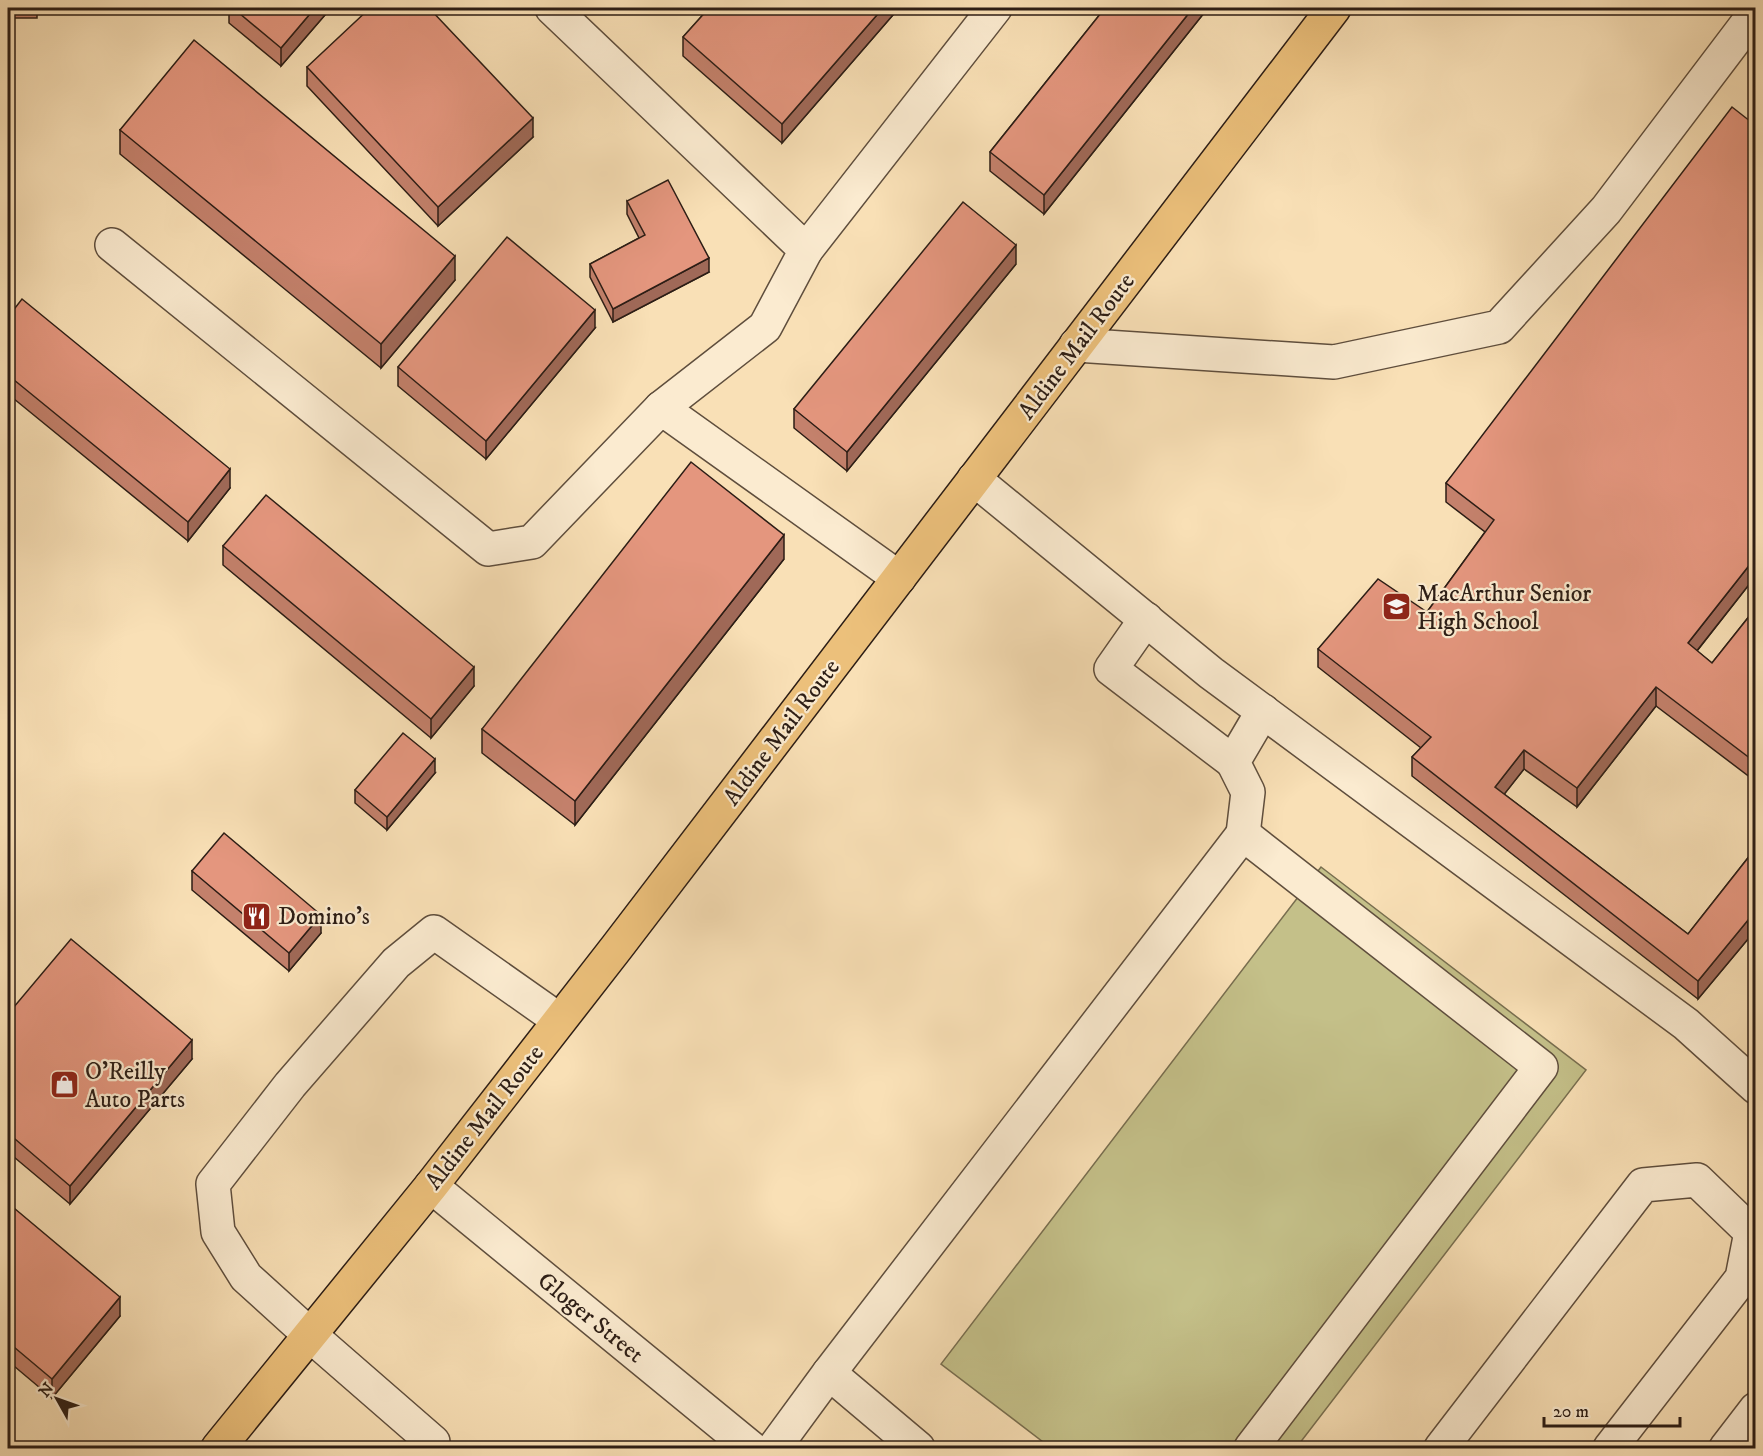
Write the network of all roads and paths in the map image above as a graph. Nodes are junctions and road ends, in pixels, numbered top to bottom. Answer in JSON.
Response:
{"nodes":[{"id":1,"x":552,"y":8,"type":"edge"},
{"id":2,"x":995,"y":8,"type":"edge"},
{"id":3,"x":1334,"y":8,"type":"edge"},
{"id":4,"x":1755,"y":12,"type":"edge"},
{"id":5,"x":112,"y":245,"type":"dead end"},
{"id":6,"x":806,"y":250,"type":"junction"},
{"id":7,"x":1076,"y":345,"type":"junction"},
{"id":8,"x":661,"y":408,"type":"junction"},
{"id":9,"x":974,"y":479,"type":"junction"},
{"id":10,"x":899,"y":578,"type":"junction"},
{"id":11,"x":1146,"y":619,"type":"junction"},
{"id":12,"x":1263,"y":711,"type":"junction"},
{"id":13,"x":1233,"y":762,"type":"junction"},
{"id":14,"x":1243,"y":834,"type":"junction"},
{"id":15,"x":559,"y":1020,"type":"junction"},
{"id":16,"x":1755,"y":1088,"type":"edge"},
{"id":17,"x":431,"y":1186,"type":"junction"},
{"id":18,"x":310,"y":1335,"type":"junction"},
{"id":19,"x":829,"y":1373,"type":"junction"},
{"id":20,"x":1755,"y":1409,"type":"edge"},
{"id":21,"x":438,"y":1446,"type":"edge"},
{"id":22,"x":218,"y":1449,"type":"edge"},
{"id":23,"x":751,"y":1449,"type":"edge"},
{"id":24,"x":774,"y":1449,"type":"edge"},
{"id":25,"x":918,"y":1449,"type":"edge"},
{"id":26,"x":1251,"y":1449,"type":"edge"},
{"id":27,"x":1441,"y":1449,"type":"edge"},
{"id":28,"x":1610,"y":1449,"type":"edge"},
{"id":29,"x":1726,"y":1449,"type":"edge"}],
"edges":[{"from":1,"to":6,"type":"street"},
{"from":2,"to":6,"type":"street"},
{"from":3,"to":7,"type":"main road","name":"Aldine Mail Route"},
{"from":4,"to":7,"type":"street"},
{"from":5,"to":8,"type":"street"},
{"from":6,"to":8,"type":"street"},
{"from":7,"to":9,"type":"main road","name":"Aldine Mail Route"},
{"from":8,"to":10,"type":"street"},
{"from":9,"to":10,"type":"main road","name":"Aldine Mail Route"},
{"from":9,"to":11,"type":"street"},
{"from":10,"to":15,"type":"main road","name":"Aldine Mail Route"},
{"from":11,"to":12,"type":"street"},
{"from":11,"to":13,"type":"street"},
{"from":12,"to":13,"type":"street"},
{"from":12,"to":16,"type":"street"},
{"from":13,"to":14,"type":"street"},
{"from":14,"to":19,"type":"street"},
{"from":14,"to":26,"type":"street"},
{"from":15,"to":17,"type":"main road","name":"Aldine Mail Route"},
{"from":15,"to":18,"type":"street"},
{"from":17,"to":18,"type":"main road","name":"Aldine Mail Route"},
{"from":17,"to":23,"type":"street","name":"Gloger Street"},
{"from":18,"to":21,"type":"street"},
{"from":18,"to":22,"type":"main road","name":"Aldine Mail Route"},
{"from":19,"to":24,"type":"street"},
{"from":19,"to":25,"type":"street"},
{"from":20,"to":29,"type":"street"},
{"from":27,"to":28,"type":"street"}]}
